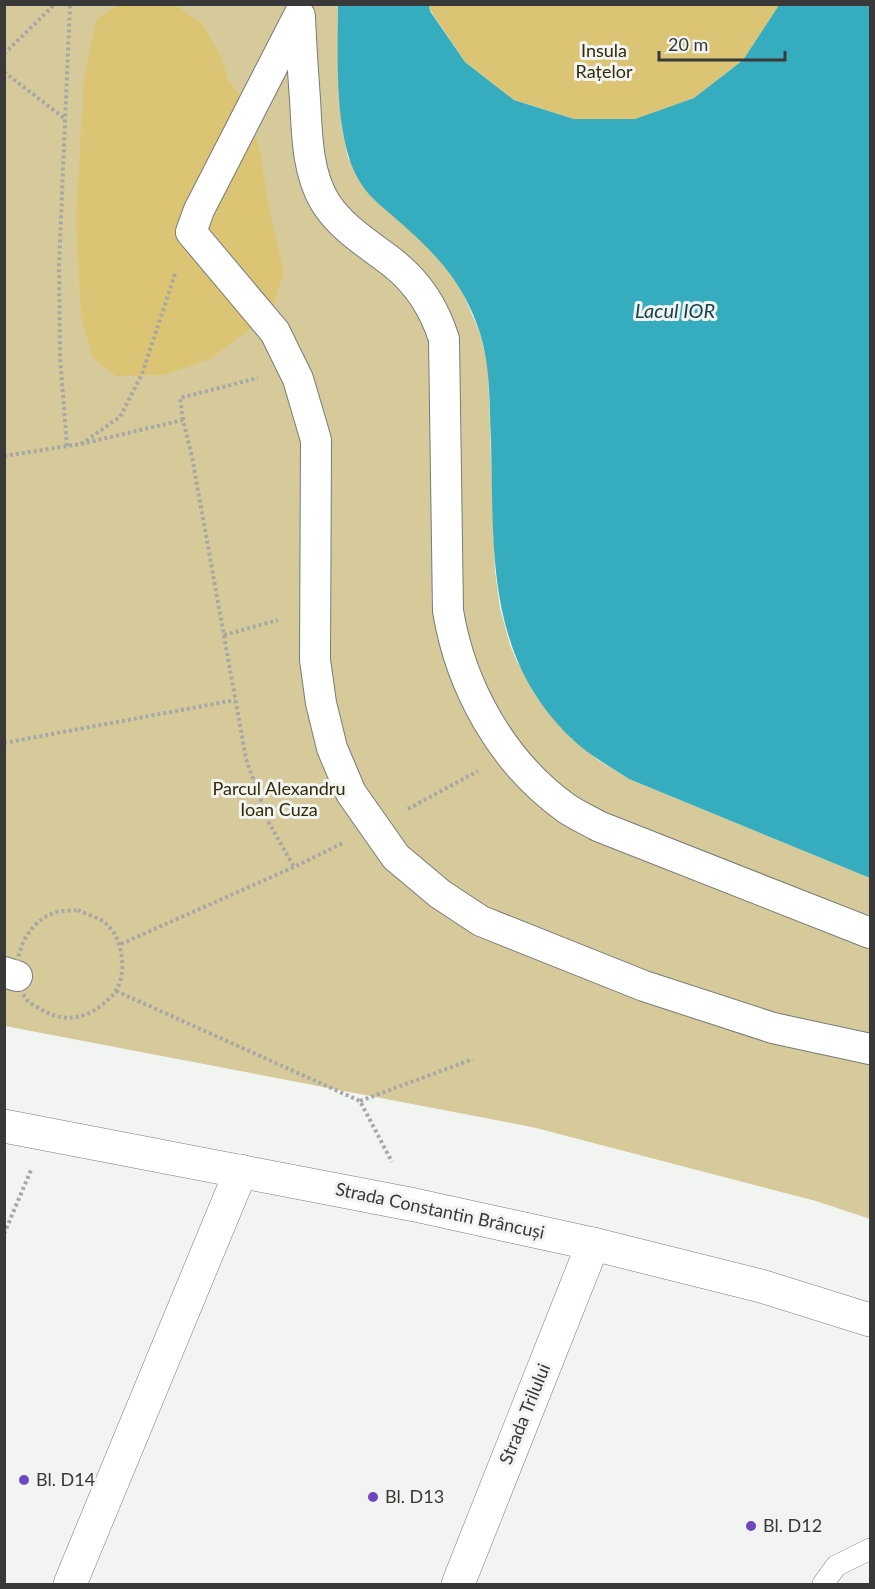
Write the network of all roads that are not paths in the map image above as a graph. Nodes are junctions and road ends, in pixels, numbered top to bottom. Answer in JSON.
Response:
{"nodes":[{"id":1,"x":299,"y":10,"type":"edge"},
{"id":2,"x":870,"y":933,"type":"edge"},
{"id":3,"x":870,"y":1049,"type":"edge"},
{"id":4,"x":4,"y":1126,"type":"edge"},
{"id":5,"x":241,"y":1171,"type":"junction"},
{"id":6,"x":593,"y":1244,"type":"junction"},
{"id":7,"x":870,"y":1320,"type":"edge"},
{"id":8,"x":870,"y":1549,"type":"edge"},
{"id":9,"x":70,"y":1584,"type":"edge"},
{"id":10,"x":458,"y":1584,"type":"edge"},
{"id":11,"x":824,"y":1584,"type":"edge"}],
"edges":[{"from":1,"to":2,"type":"street"},
{"from":1,"to":3,"type":"street"},
{"from":4,"to":5,"type":"main road","name":"Strada Constantin Brâncuși"},
{"from":5,"to":6,"type":"main road","name":"Strada Constantin Brâncuși"},
{"from":5,"to":9,"type":"main road"},
{"from":6,"to":7,"type":"main road","name":"Strada Constantin Brâncuși"},
{"from":6,"to":10,"type":"main road","name":"Strada Trilului"},
{"from":8,"to":11,"type":"lane"}]}
